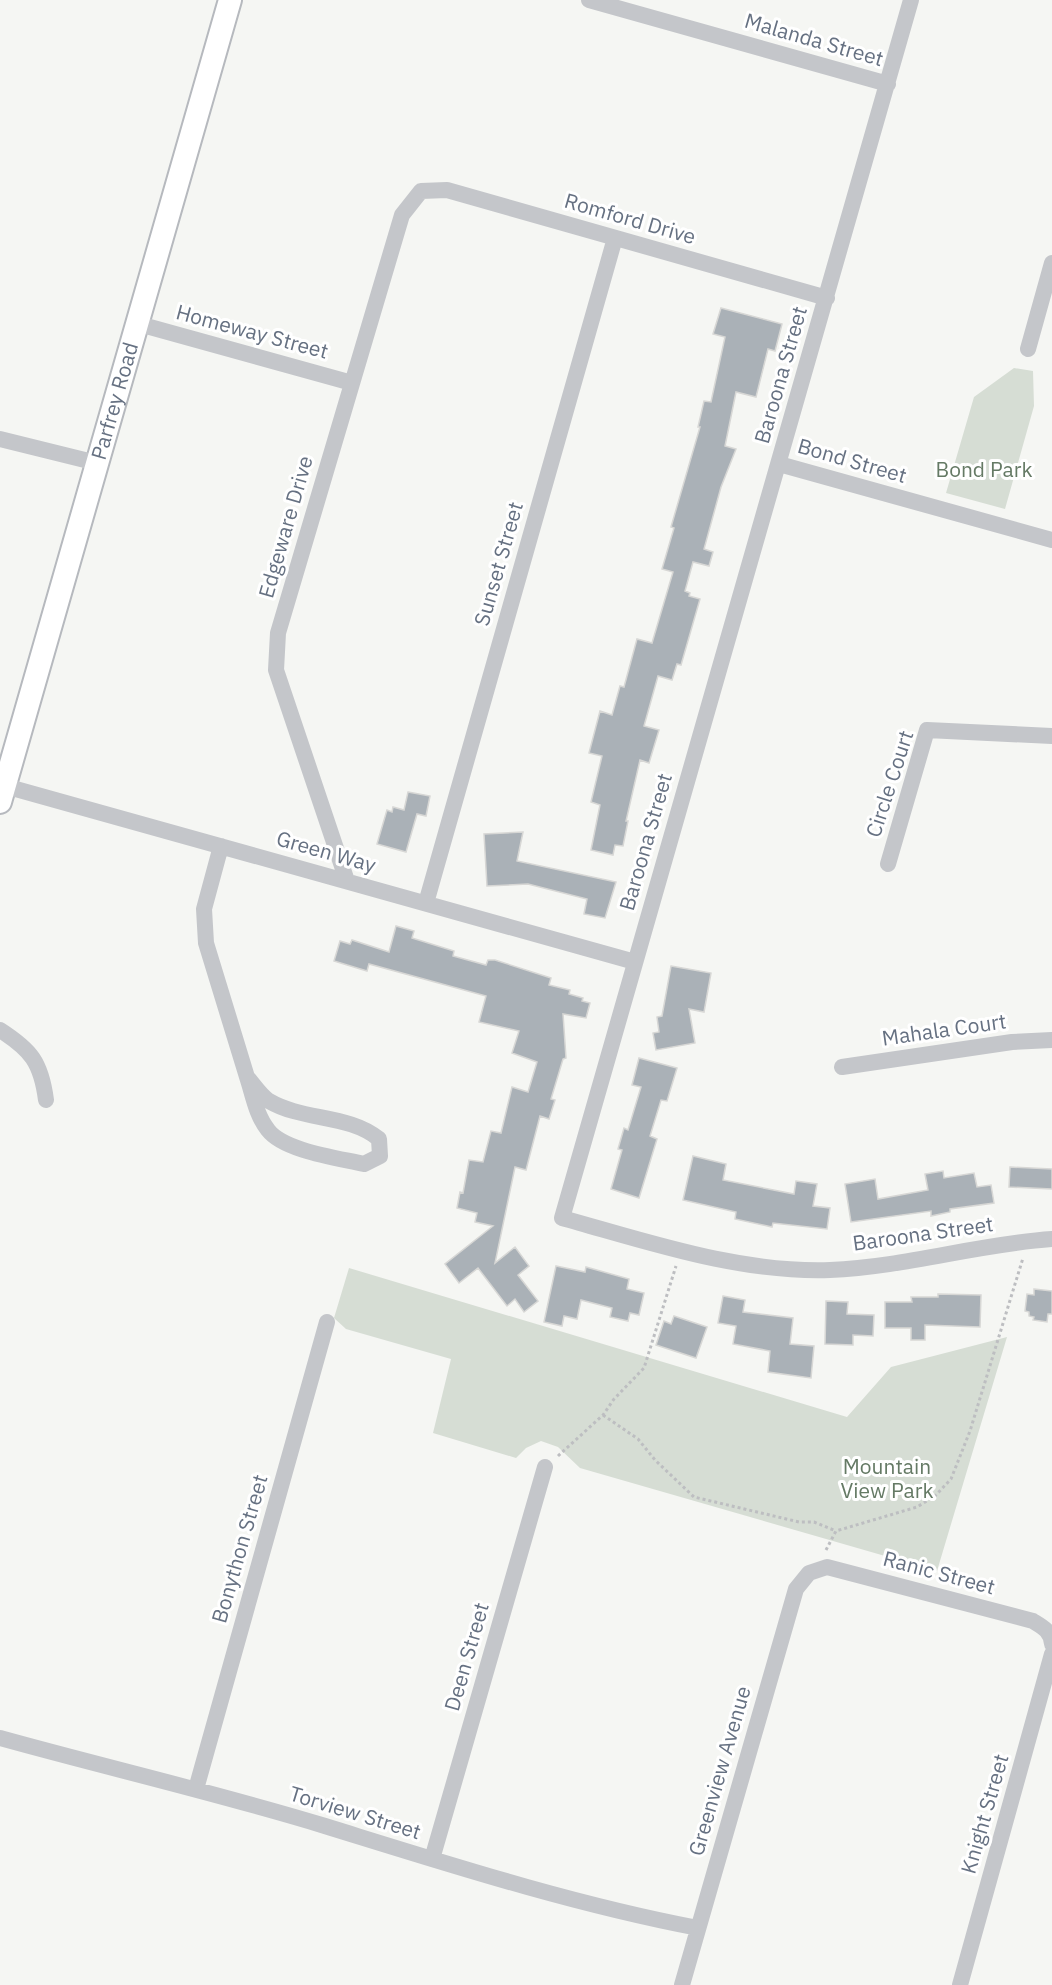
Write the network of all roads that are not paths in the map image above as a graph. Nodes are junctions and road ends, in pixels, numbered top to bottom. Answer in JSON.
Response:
{"nodes":[{"id":1,"x":231,"y":0,"type":"edge"},
{"id":2,"x":589,"y":0,"type":"edge"},
{"id":3,"x":911,"y":0,"type":"edge"},
{"id":4,"x":888,"y":84,"type":"junction"},
{"id":5,"x":421,"y":191,"type":"joint"},
{"id":6,"x":615,"y":238,"type":"junction"},
{"id":7,"x":1052,"y":263,"type":"edge"},
{"id":8,"x":826,"y":298,"type":"junction"},
{"id":9,"x":139,"y":324,"type":"junction"},
{"id":10,"x":1028,"y":349,"type":"dead end"},
{"id":11,"x":352,"y":383,"type":"junction"},
{"id":12,"x":0,"y":439,"type":"edge"},
{"id":13,"x":97,"y":463,"type":"junction"},
{"id":14,"x":779,"y":464,"type":"junction"},
{"id":15,"x":1052,"y":540,"type":"edge"},
{"id":16,"x":1052,"y":736,"type":"edge"},
{"id":17,"x":3,"y":794,"type":"edge"},
{"id":18,"x":221,"y":846,"type":"junction"},
{"id":19,"x":888,"y":864,"type":"dead end"},
{"id":20,"x":347,"y":881,"type":"junction"},
{"id":21,"x":426,"y":903,"type":"junction"},
{"id":22,"x":636,"y":962,"type":"junction"},
{"id":23,"x":0,"y":1030,"type":"edge"},
{"id":24,"x":1052,"y":1040,"type":"edge"},
{"id":25,"x":842,"y":1067,"type":"dead end"},
{"id":26,"x":247,"y":1077,"type":"junction"},
{"id":27,"x":46,"y":1100,"type":"dead end"},
{"id":28,"x":1052,"y":1239,"type":"edge"},
{"id":29,"x":327,"y":1322,"type":"dead end"},
{"id":30,"x":544,"y":1467,"type":"road end"},
{"id":31,"x":827,"y":1567,"type":"joint"},
{"id":32,"x":1052,"y":1636,"type":"edge"},
{"id":33,"x":1052,"y":1644,"type":"edge"},
{"id":34,"x":1052,"y":1654,"type":"edge"},
{"id":35,"x":0,"y":1738,"type":"edge"},
{"id":36,"x":196,"y":1789,"type":"junction"},
{"id":37,"x":432,"y":1859,"type":"junction"},
{"id":38,"x":698,"y":1928,"type":"junction"},
{"id":39,"x":682,"y":1985,"type":"edge"},
{"id":40,"x":960,"y":1985,"type":"edge"}],
"edges":[{"from":1,"to":9,"type":"main road","name":"Parfrey Road"},
{"from":2,"to":4,"type":"street","name":"Malanda Street"},
{"from":3,"to":4,"type":"street","name":"Baroona Street"},
{"from":4,"to":8,"type":"street","name":"Baroona Street"},
{"from":5,"to":6,"type":"street","name":"Romford Drive"},
{"from":5,"to":11,"type":"street","name":"Edgeware Drive"},
{"from":6,"to":8,"type":"street","name":"Romford Drive"},
{"from":6,"to":21,"type":"street","name":"Sunset Street"},
{"from":7,"to":10,"type":"street"},
{"from":8,"to":14,"type":"street","name":"Baroona Street"},
{"from":9,"to":11,"type":"street","name":"Homeway Street"},
{"from":9,"to":13,"type":"main road","name":"Parfrey Road"},
{"from":11,"to":20,"type":"street","name":"Edgeware Drive"},
{"from":12,"to":13,"type":"street"},
{"from":13,"to":17,"type":"main road","name":"Parfrey Road"},
{"from":14,"to":15,"type":"street","name":"Bond Street"},
{"from":14,"to":22,"type":"street","name":"Baroona Street"},
{"from":16,"to":19,"type":"street","name":"Circle Court"},
{"from":17,"to":18,"type":"street","name":"Green Way"},
{"from":18,"to":20,"type":"street","name":"Green Way"},
{"from":18,"to":26,"type":"street"},
{"from":20,"to":21,"type":"street","name":"Green Way"},
{"from":21,"to":22,"type":"street","name":"Green Way"},
{"from":22,"to":28,"type":"street","name":"Baroona Street"},
{"from":23,"to":27,"type":"street"},
{"from":24,"to":25,"type":"street","name":"Mahala Court"},
{"from":26,"to":26,"type":"street"},
{"from":29,"to":36,"type":"street","name":"Bonython Street"},
{"from":30,"to":37,"type":"street","name":"Deen Street"},
{"from":31,"to":32,"type":"street","name":"Ranic Street"},
{"from":31,"to":38,"type":"street","name":"Greenview Avenue"},
{"from":32,"to":33,"type":"street"},
{"from":34,"to":40,"type":"street","name":"Knight Street"},
{"from":35,"to":36,"type":"street","name":"Torview Street"},
{"from":36,"to":37,"type":"street","name":"Torview Street"},
{"from":37,"to":38,"type":"street","name":"Torview Street"},
{"from":38,"to":39,"type":"street","name":"Greenview Avenue"}]}
